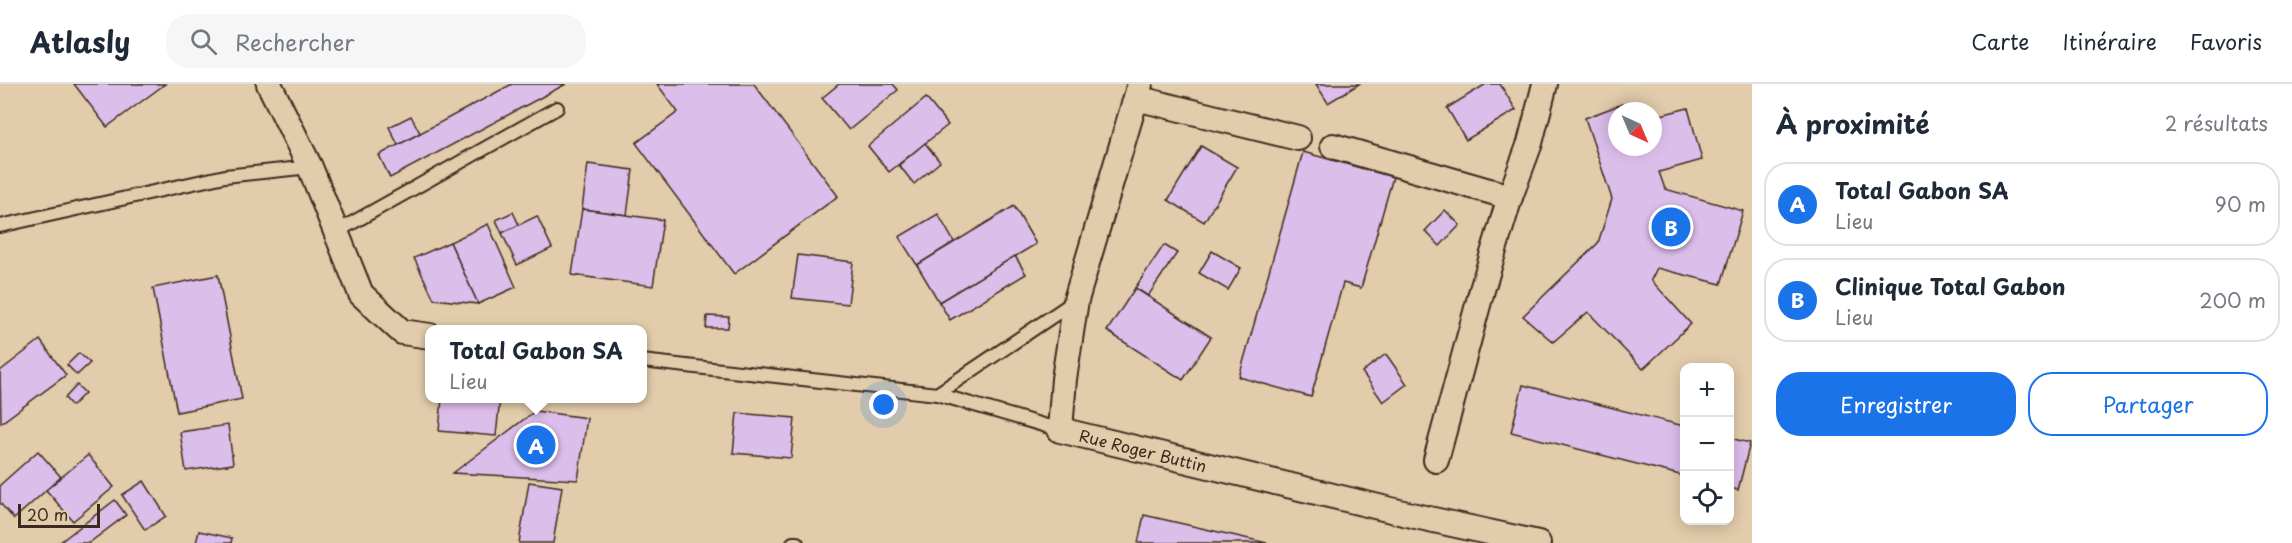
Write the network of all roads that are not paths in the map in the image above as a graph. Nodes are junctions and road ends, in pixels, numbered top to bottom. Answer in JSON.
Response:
{"nodes":[{"id":1,"x":269,"y":84,"type":"edge"},
{"id":2,"x":1545,"y":84,"type":"edge"},
{"id":3,"x":1138,"y":91,"type":"edge"},
{"id":4,"x":557,"y":108,"type":"dead end"},
{"id":5,"x":1298,"y":138,"type":"dead end"},
{"id":6,"x":1333,"y":146,"type":"dead end"},
{"id":7,"x":310,"y":167,"type":"junction"},
{"id":8,"x":1510,"y":197,"type":"junction"},
{"id":9,"x":0,"y":226,"type":"edge"},
{"id":10,"x":336,"y":232,"type":"junction"},
{"id":11,"x":1076,"y":300,"type":"junction"},
{"id":12,"x":425,"y":335,"type":"edge"},
{"id":13,"x":647,"y":362,"type":"edge"},
{"id":14,"x":937,"y":394,"type":"junction"},
{"id":15,"x":1060,"y":430,"type":"junction"},
{"id":16,"x":1436,"y":460,"type":"dead end"},
{"id":17,"x":1538,"y":543,"type":"edge"}],
"edges":[{"from":1,"to":7,"type":"street"},
{"from":2,"to":8,"type":"street"},
{"from":3,"to":5,"type":"street"},
{"from":3,"to":11,"type":"street","name":"Rue Roger Buttin"},
{"from":4,"to":10,"type":"lane"},
{"from":6,"to":8,"type":"street"},
{"from":7,"to":9,"type":"lane"},
{"from":7,"to":10,"type":"street"},
{"from":8,"to":16,"type":"street"},
{"from":10,"to":12,"type":"street"},
{"from":11,"to":14,"type":"lane"},
{"from":11,"to":15,"type":"street","name":"Rue Roger Buttin"},
{"from":13,"to":14,"type":"lane"},
{"from":14,"to":15,"type":"lane"},
{"from":15,"to":17,"type":"street","name":"Rue Roger Buttin"}]}
